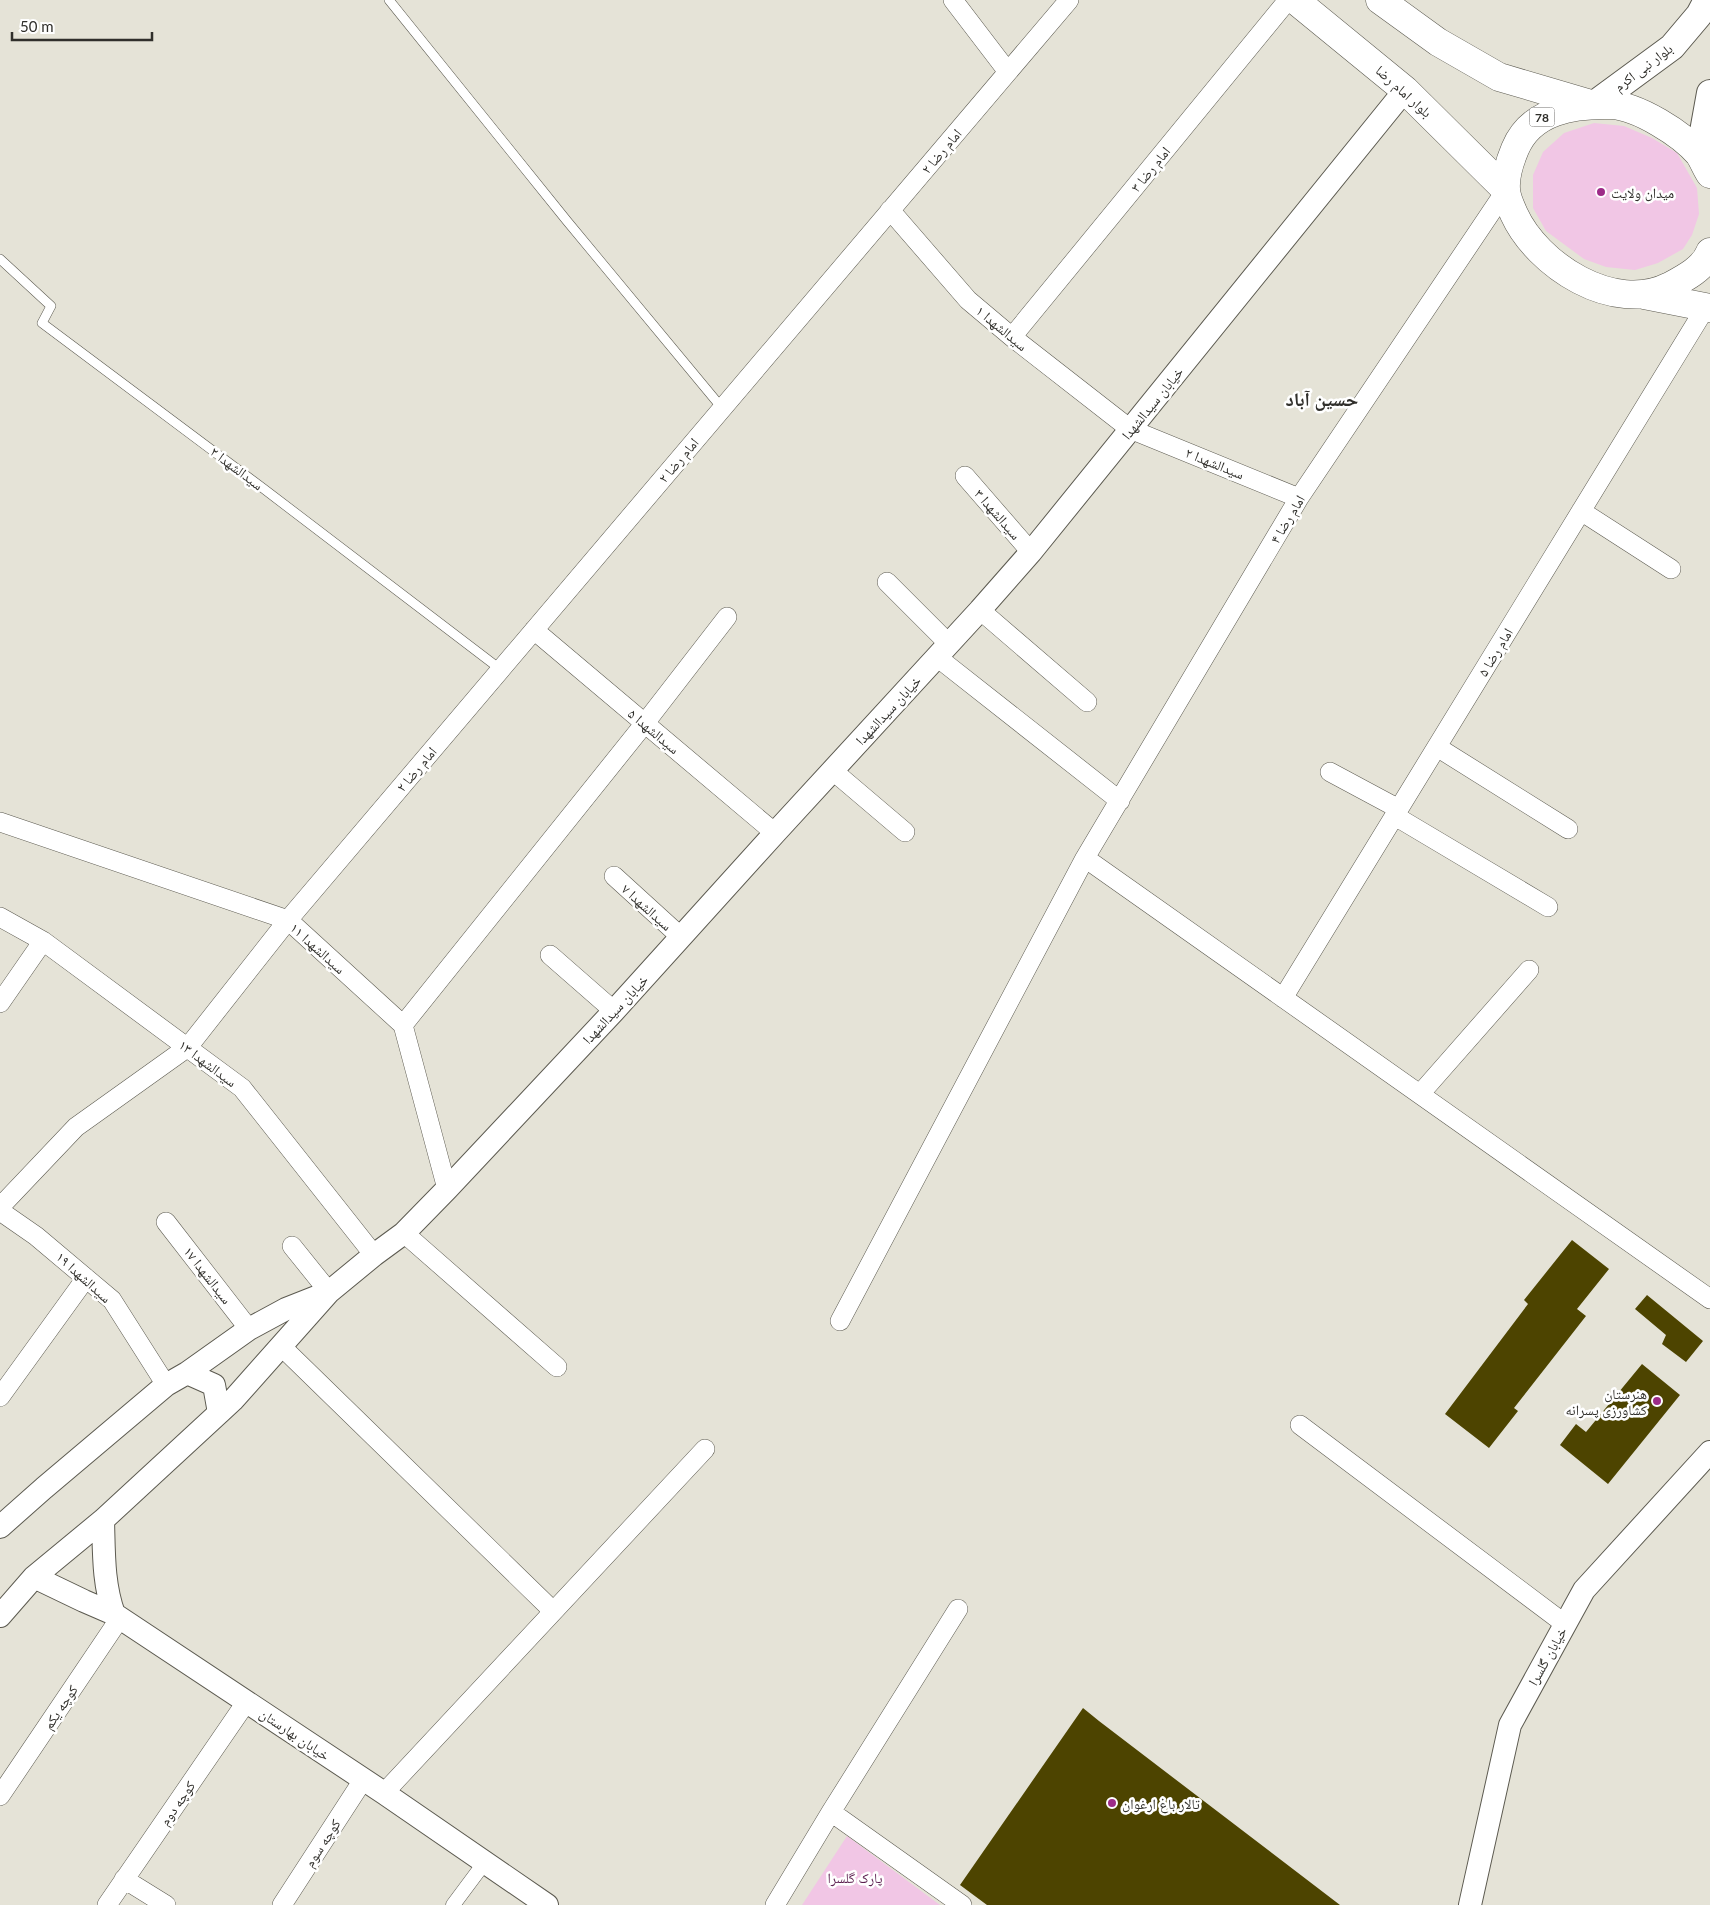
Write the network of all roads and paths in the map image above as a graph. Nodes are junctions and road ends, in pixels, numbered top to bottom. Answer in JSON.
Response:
{"nodes":[{"id":1,"x":389,"y":0,"type":"edge"},
{"id":2,"x":953,"y":0,"type":"edge"},
{"id":3,"x":1069,"y":0,"type":"edge"},
{"id":4,"x":1288,"y":0,"type":"edge"},
{"id":5,"x":1295,"y":0,"type":"edge"},
{"id":6,"x":1380,"y":0,"type":"edge"},
{"id":7,"x":1707,"y":0,"type":"edge"},
{"id":8,"x":1008,"y":72,"type":"junction"},
{"id":9,"x":1405,"y":90,"type":"junction"},
{"id":10,"x":1710,"y":93,"type":"edge"},
{"id":11,"x":1593,"y":105,"type":"junction"},
{"id":12,"x":1704,"y":164,"type":"edge"},
{"id":13,"x":1506,"y":190,"type":"junction"},
{"id":14,"x":890,"y":210,"type":"junction"},
{"id":15,"x":1710,"y":252,"type":"edge"},
{"id":16,"x":0,"y":259,"type":"edge"},
{"id":17,"x":1640,"y":294,"type":"junction"},
{"id":18,"x":1708,"y":307,"type":"edge"},
{"id":19,"x":1012,"y":337,"type":"junction"},
{"id":20,"x":722,"y":408,"type":"junction"},
{"id":21,"x":1130,"y":429,"type":"junction"},
{"id":22,"x":965,"y":476,"type":"dead end"},
{"id":23,"x":1299,"y":498,"type":"junction"},
{"id":24,"x":1581,"y":511,"type":"junction"},
{"id":25,"x":1031,"y":552,"type":"junction"},
{"id":26,"x":1671,"y":570,"type":"dead end"},
{"id":27,"x":887,"y":582,"type":"dead end"},
{"id":28,"x":980,"y":610,"type":"junction"},
{"id":29,"x":727,"y":616,"type":"dead end"},
{"id":30,"x":534,"y":630,"type":"junction"},
{"id":31,"x":943,"y":650,"type":"junction"},
{"id":32,"x":500,"y":669,"type":"junction"},
{"id":33,"x":1086,"y":702,"type":"dead end"},
{"id":34,"x":645,"y":723,"type":"junction"},
{"id":35,"x":1437,"y":747,"type":"junction"},
{"id":36,"x":832,"y":770,"type":"junction"},
{"id":37,"x":1330,"y":772,"type":"dead end"},
{"id":38,"x":1120,"y":801,"type":"junction"},
{"id":39,"x":1397,"y":812,"type":"junction"},
{"id":40,"x":0,"y":822,"type":"edge"},
{"id":41,"x":1568,"y":829,"type":"dead end"},
{"id":42,"x":905,"y":832,"type":"dead end"},
{"id":43,"x":775,"y":833,"type":"junction"},
{"id":44,"x":1086,"y":858,"type":"junction"},
{"id":45,"x":614,"y":876,"type":"dead end"},
{"id":46,"x":1548,"y":907,"type":"dead end"},
{"id":47,"x":0,"y":917,"type":"edge"},
{"id":48,"x":288,"y":920,"type":"junction"},
{"id":49,"x":681,"y":937,"type":"junction"},
{"id":50,"x":43,"y":941,"type":"junction"},
{"id":51,"x":550,"y":955,"type":"dead end"},
{"id":52,"x":1529,"y":970,"type":"dead end"},
{"id":53,"x":1283,"y":998,"type":"junction"},
{"id":54,"x":0,"y":1003,"type":"edge"},
{"id":55,"x":614,"y":1011,"type":"junction"},
{"id":56,"x":403,"y":1025,"type":"junction"},
{"id":57,"x":188,"y":1047,"type":"junction"},
{"id":58,"x":1420,"y":1094,"type":"junction"},
{"id":59,"x":448,"y":1188,"type":"junction"},
{"id":60,"x":0,"y":1209,"type":"edge"},
{"id":61,"x":166,"y":1222,"type":"dead end"},
{"id":62,"x":404,"y":1233,"type":"junction"},
{"id":63,"x":292,"y":1246,"type":"dead end"},
{"id":64,"x":374,"y":1255,"type":"junction"},
{"id":65,"x":86,"y":1278,"type":"junction"},
{"id":66,"x":329,"y":1292,"type":"junction"},
{"id":67,"x":1710,"y":1299,"type":"edge"},
{"id":68,"x":840,"y":1321,"type":"dead end"},
{"id":69,"x":249,"y":1329,"type":"junction"},
{"id":70,"x":281,"y":1346,"type":"junction"},
{"id":71,"x":557,"y":1367,"type":"dead end"},
{"id":72,"x":187,"y":1373,"type":"junction"},
{"id":73,"x":166,"y":1385,"type":"junction"},
{"id":74,"x":0,"y":1397,"type":"edge"},
{"id":75,"x":219,"y":1413,"type":"junction"},
{"id":76,"x":1300,"y":1425,"type":"dead end"},
{"id":77,"x":705,"y":1449,"type":"dead end"},
{"id":78,"x":1710,"y":1452,"type":"edge"},
{"id":79,"x":103,"y":1520,"type":"junction"},
{"id":80,"x":0,"y":1527,"type":"edge"},
{"id":81,"x":34,"y":1577,"type":"junction"},
{"id":82,"x":958,"y":1609,"type":"dead end"},
{"id":83,"x":553,"y":1611,"type":"junction"},
{"id":84,"x":0,"y":1616,"type":"edge"},
{"id":85,"x":117,"y":1616,"type":"junction"},
{"id":86,"x":1565,"y":1624,"type":"junction"},
{"id":87,"x":247,"y":1701,"type":"junction"},
{"id":88,"x":363,"y":1780,"type":"junction"},
{"id":89,"x":384,"y":1793,"type":"junction"},
{"id":90,"x":0,"y":1796,"type":"edge"},
{"id":91,"x":831,"y":1812,"type":"junction"},
{"id":92,"x":485,"y":1862,"type":"junction"},
{"id":93,"x":124,"y":1879,"type":"junction"},
{"id":94,"x":107,"y":1905,"type":"edge"},
{"id":95,"x":166,"y":1905,"type":"edge"},
{"id":96,"x":282,"y":1905,"type":"edge"},
{"id":97,"x":454,"y":1905,"type":"edge"},
{"id":98,"x":547,"y":1905,"type":"edge"},
{"id":99,"x":775,"y":1905,"type":"edge"},
{"id":100,"x":962,"y":1905,"type":"edge"},
{"id":101,"x":1470,"y":1905,"type":"edge"}],
"edges":[{"from":1,"to":20,"type":"lane"},
{"from":2,"to":8,"type":"street"},
{"from":3,"to":8,"type":"street","name":"امام رضا ۲"},
{"from":4,"to":19,"type":"street","name":"امام رضا ۳"},
{"from":5,"to":9,"type":"main road","name":"بلوار امام رضا","number":"78"},
{"from":6,"to":11,"type":"main road","number":"78"},
{"from":7,"to":11,"type":"main road","name":"بلوار نبی اکرم"},
{"from":8,"to":14,"type":"street","name":"امام رضا ۲"},
{"from":9,"to":13,"type":"main road","name":"بلوار امام رضا","number":"78"},
{"from":9,"to":21,"type":"street","name":"خیابان سیدالشهدا"},
{"from":10,"to":12,"type":"main road"},
{"from":11,"to":12,"type":"main road","number":"78"},
{"from":11,"to":13,"type":"main road","number":"78"},
{"from":13,"to":17,"type":"main road","number":"78"},
{"from":13,"to":23,"type":"street","name":"امام رضا ۴"},
{"from":14,"to":19,"type":"street","name":"سیدالشهدا ۱"},
{"from":14,"to":20,"type":"street","name":"امام رضا ۲"},
{"from":15,"to":17,"type":"main road","number":"78"},
{"from":16,"to":32,"type":"lane","name":"سیدالشهدا ۲"},
{"from":17,"to":18,"type":"main road","number":"78"},
{"from":18,"to":24,"type":"street","name":"امام رضا ۵"},
{"from":19,"to":21,"type":"street","name":"سیدالشهدا ۱"},
{"from":20,"to":30,"type":"street","name":"امام رضا ۲"},
{"from":21,"to":23,"type":"street","name":"سیدالشهدا ۲"},
{"from":21,"to":25,"type":"street","name":"خیابان سیدالشهدا"},
{"from":22,"to":25,"type":"street","name":"سیدالشهدا ۳"},
{"from":23,"to":38,"type":"street","name":"امام رضا ۴"},
{"from":24,"to":26,"type":"street"},
{"from":24,"to":35,"type":"street","name":"امام رضا ۵"},
{"from":25,"to":28,"type":"street","name":"خیابان سیدالشهدا"},
{"from":27,"to":31,"type":"street"},
{"from":28,"to":31,"type":"street","name":"خیابان سیدالشهدا"},
{"from":28,"to":33,"type":"street"},
{"from":29,"to":34,"type":"street"},
{"from":30,"to":32,"type":"street","name":"امام رضا ۲"},
{"from":30,"to":34,"type":"street","name":"سیدالشهدا ۵"},
{"from":31,"to":36,"type":"street","name":"خیابان سیدالشهدا"},
{"from":31,"to":38,"type":"street"},
{"from":32,"to":48,"type":"street","name":"امام رضا ۲"},
{"from":34,"to":43,"type":"street","name":"سیدالشهدا ۵"},
{"from":34,"to":56,"type":"street"},
{"from":35,"to":39,"type":"street","name":"امام رضا ۵"},
{"from":35,"to":41,"type":"street"},
{"from":36,"to":42,"type":"street"},
{"from":36,"to":43,"type":"street","name":"خیابان سیدالشهدا"},
{"from":37,"to":39,"type":"street"},
{"from":38,"to":44,"type":"street","name":"امام رضا ۴"},
{"from":39,"to":46,"type":"street"},
{"from":39,"to":53,"type":"street","name":"امام رضا ۵"},
{"from":40,"to":48,"type":"street","name":"سیدالشهدا ۱۱"},
{"from":43,"to":49,"type":"street","name":"خیابان سیدالشهدا"},
{"from":44,"to":53,"type":"street"},
{"from":44,"to":68,"type":"street","name":"امام رضا ۴"},
{"from":45,"to":49,"type":"street","name":"سیدالشهدا ۷"},
{"from":47,"to":50,"type":"street","name":"سیدالشهدا ۱۳"},
{"from":48,"to":56,"type":"street","name":"سیدالشهدا ۱۱"},
{"from":48,"to":57,"type":"street","name":"امام رضا ۲"},
{"from":49,"to":55,"type":"street","name":"خیابان سیدالشهدا"},
{"from":50,"to":54,"type":"street"},
{"from":50,"to":57,"type":"street","name":"سیدالشهدا ۱۳"},
{"from":51,"to":55,"type":"street"},
{"from":52,"to":58,"type":"street"},
{"from":53,"to":58,"type":"street"},
{"from":55,"to":59,"type":"street","name":"خیابان سیدالشهدا"},
{"from":56,"to":59,"type":"street"},
{"from":57,"to":60,"type":"street","name":"امام رضا ۲"},
{"from":57,"to":64,"type":"street","name":"سیدالشهدا ۱۳"},
{"from":58,"to":67,"type":"street"},
{"from":59,"to":62,"type":"street","name":"خیابان سیدالشهدا"},
{"from":60,"to":65,"type":"street","name":"سیدالشهدا ۱۹"},
{"from":61,"to":69,"type":"street","name":"سیدالشهدا ۱۷"},
{"from":62,"to":64,"type":"street","name":"خیابان سیدالشهدا"},
{"from":62,"to":71,"type":"street"},
{"from":63,"to":66,"type":"street"},
{"from":64,"to":66,"type":"street","name":"خیابان سیدالشهدا"},
{"from":65,"to":73,"type":"street","name":"سیدالشهدا ۱۹"},
{"from":65,"to":74,"type":"street"},
{"from":66,"to":69,"type":"street"},
{"from":66,"to":70,"type":"street"},
{"from":69,"to":72,"type":"street"},
{"from":70,"to":75,"type":"street"},
{"from":70,"to":83,"type":"street"},
{"from":72,"to":73,"type":"street"},
{"from":72,"to":75,"type":"street"},
{"from":73,"to":80,"type":"street"},
{"from":75,"to":79,"type":"street"},
{"from":76,"to":86,"type":"street"},
{"from":77,"to":83,"type":"street"},
{"from":78,"to":86,"type":"street","name":"خیابان گلسرا"},
{"from":79,"to":81,"type":"street"},
{"from":79,"to":85,"type":"street"},
{"from":81,"to":84,"type":"street"},
{"from":81,"to":85,"type":"street","name":"خیابان بهارستان"},
{"from":82,"to":91,"type":"street"},
{"from":83,"to":89,"type":"street"},
{"from":85,"to":87,"type":"street","name":"خیابان بهارستان"},
{"from":85,"to":90,"type":"street","name":"کوچه یکم"},
{"from":86,"to":101,"type":"street","name":"خیابان گلسرا"},
{"from":87,"to":88,"type":"street","name":"خیابان بهارستان"},
{"from":87,"to":93,"type":"street","name":"کوچه دوم"},
{"from":88,"to":89,"type":"street","name":"خیابان بهارستان"},
{"from":88,"to":96,"type":"street","name":"کوچه سوم"},
{"from":89,"to":92,"type":"street","name":"خیابان بهارستان"},
{"from":91,"to":99,"type":"street"},
{"from":91,"to":100,"type":"street"},
{"from":92,"to":97,"type":"street"},
{"from":92,"to":98,"type":"street","name":"خیابان بهارستان"},
{"from":93,"to":94,"type":"street","name":"کوچه دوم"},
{"from":93,"to":95,"type":"street"}]}
